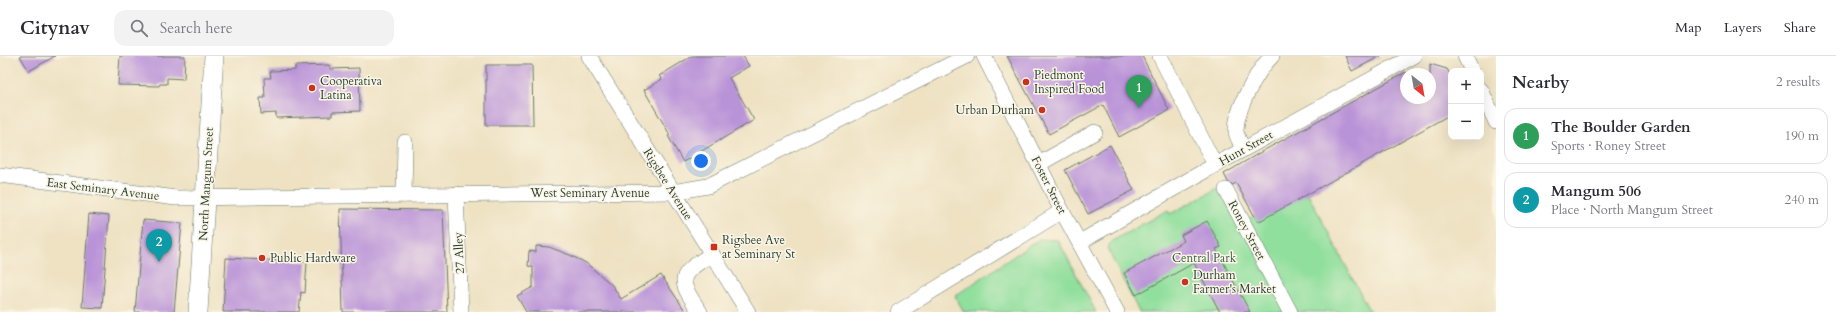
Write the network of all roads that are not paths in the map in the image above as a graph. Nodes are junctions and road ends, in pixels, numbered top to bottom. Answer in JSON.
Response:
{"nodes":[{"id":1,"x":214,"y":56,"type":"edge"},
{"id":2,"x":589,"y":56,"type":"edge"},
{"id":3,"x":967,"y":56,"type":"edge"},
{"id":4,"x":984,"y":56,"type":"edge"},
{"id":5,"x":1160,"y":56,"type":"edge"},
{"id":6,"x":1272,"y":56,"type":"edge"},
{"id":7,"x":1414,"y":56,"type":"edge"},
{"id":8,"x":1465,"y":56,"type":"edge"},
{"id":9,"x":1471,"y":68,"type":"edge"},
{"id":10,"x":1484,"y":95,"type":"edge"},
{"id":11,"x":1494,"y":113,"type":"edge"},
{"id":12,"x":1095,"y":132,"type":"dead end"},
{"id":13,"x":405,"y":142,"type":"dead end"},
{"id":14,"x":1243,"y":149,"type":"junction"},
{"id":15,"x":1038,"y":164,"type":"junction"},
{"id":16,"x":1215,"y":165,"type":"junction"},
{"id":17,"x":0,"y":175,"type":"edge"},
{"id":18,"x":1226,"y":190,"type":"dead end"},
{"id":19,"x":673,"y":192,"type":"junction"},
{"id":20,"x":456,"y":194,"type":"junction"},
{"id":21,"x":404,"y":195,"type":"junction"},
{"id":22,"x":206,"y":198,"type":"junction"},
{"id":23,"x":1062,"y":211,"type":"junction"},
{"id":24,"x":1080,"y":242,"type":"junction"},
{"id":25,"x":712,"y":254,"type":"junction"},
{"id":26,"x":198,"y":312,"type":"edge"},
{"id":27,"x":461,"y":312,"type":"edge"},
{"id":28,"x":700,"y":312,"type":"edge"},
{"id":29,"x":747,"y":312,"type":"edge"},
{"id":30,"x":898,"y":312,"type":"edge"},
{"id":31,"x":1117,"y":312,"type":"edge"},
{"id":32,"x":1290,"y":312,"type":"edge"}],
"edges":[{"from":1,"to":22,"type":"main road","name":"North Mangum Street"},
{"from":2,"to":19,"type":"street","name":"Rigsbee Avenue"},
{"from":3,"to":19,"type":"street","name":"West Seminary Avenue"},
{"from":4,"to":15,"type":"street","name":"Foster Street"},
{"from":5,"to":16,"type":"street"},
{"from":6,"to":14,"type":"street"},
{"from":7,"to":14,"type":"street","name":"Hunt Street"},
{"from":8,"to":9,"type":"street"},
{"from":10,"to":11,"type":"street"},
{"from":12,"to":15,"type":"street"},
{"from":13,"to":21,"type":"street"},
{"from":14,"to":16,"type":"street","name":"Hunt Street"},
{"from":15,"to":23,"type":"street","name":"Foster Street"},
{"from":16,"to":24,"type":"street","name":"Hunt Street"},
{"from":17,"to":22,"type":"street","name":"East Seminary Avenue"},
{"from":18,"to":32,"type":"street","name":"Roney Street"},
{"from":19,"to":20,"type":"street","name":"West Seminary Avenue"},
{"from":19,"to":25,"type":"street","name":"Rigsbee Avenue"},
{"from":20,"to":21,"type":"street","name":"West Seminary Avenue"},
{"from":20,"to":27,"type":"street","name":"27 Alley"},
{"from":21,"to":22,"type":"street","name":"West Seminary Avenue"},
{"from":22,"to":26,"type":"main road","name":"North Mangum Street"},
{"from":23,"to":24,"type":"street","name":"Foster Street"},
{"from":23,"to":30,"type":"street"},
{"from":24,"to":31,"type":"street","name":"Foster Street"},
{"from":25,"to":28,"type":"street"},
{"from":25,"to":29,"type":"street","name":"Rigsbee Avenue"}]}
